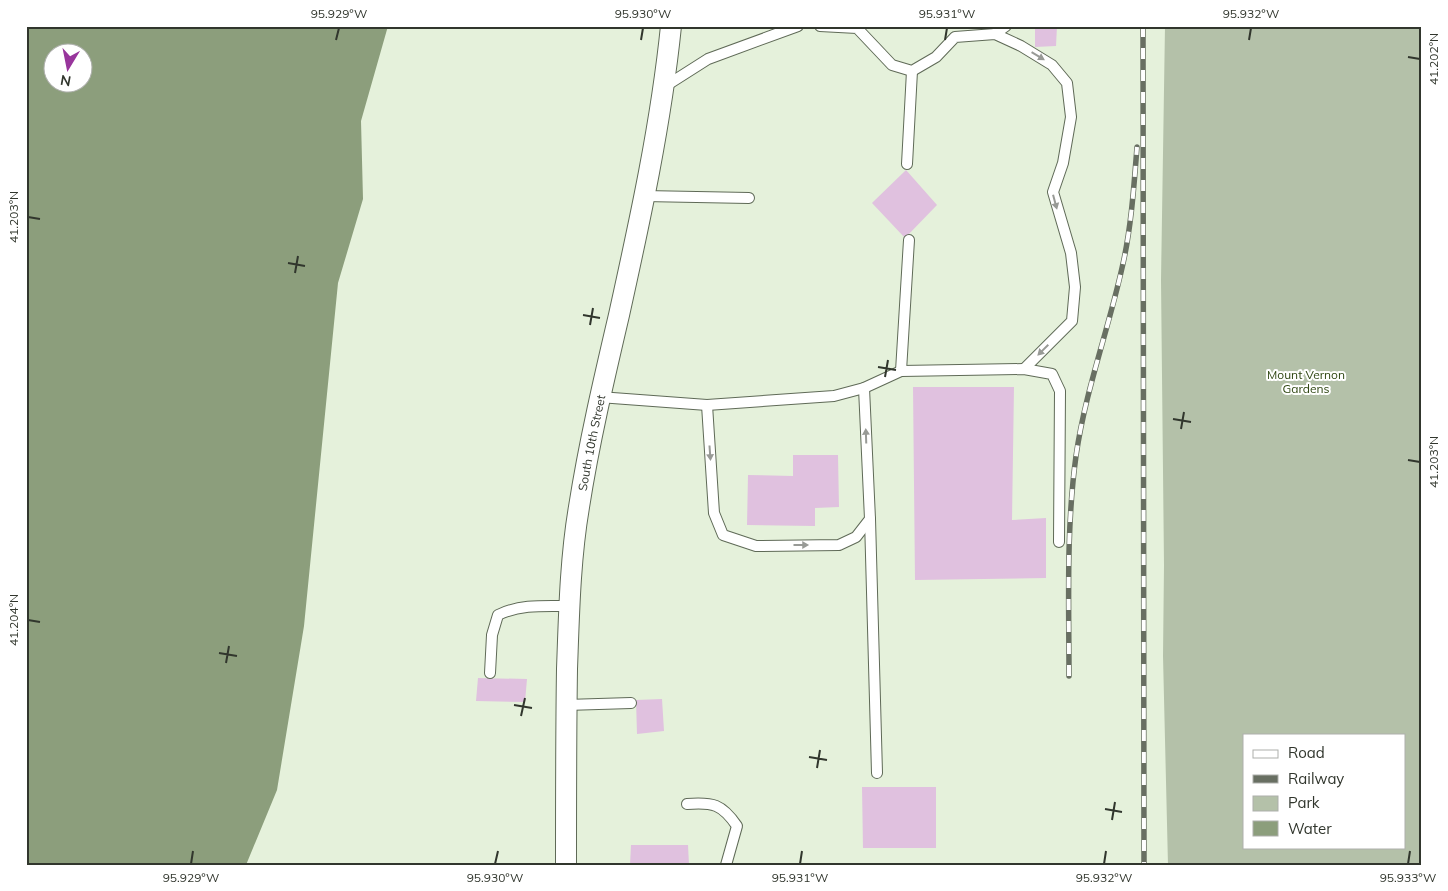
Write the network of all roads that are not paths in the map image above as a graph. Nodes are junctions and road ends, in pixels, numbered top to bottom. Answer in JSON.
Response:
{"nodes":[{"id":1,"x":671,"y":26,"type":"edge"},
{"id":2,"x":798,"y":26,"type":"edge"},
{"id":3,"x":820,"y":26,"type":"edge"},
{"id":4,"x":1006,"y":26,"type":"edge"},
{"id":5,"x":858,"y":27,"type":"edge"},
{"id":6,"x":995,"y":34,"type":"junction"},
{"id":7,"x":912,"y":71,"type":"junction"},
{"id":8,"x":664,"y":87,"type":"junction"},
{"id":9,"x":907,"y":164,"type":"dead end"},
{"id":10,"x":644,"y":196,"type":"junction"},
{"id":11,"x":749,"y":198,"type":"dead end"},
{"id":12,"x":909,"y":240,"type":"dead end"},
{"id":13,"x":1024,"y":370,"type":"junction"},
{"id":14,"x":901,"y":371,"type":"junction"},
{"id":15,"x":864,"y":388,"type":"junction"},
{"id":16,"x":599,"y":397,"type":"junction"},
{"id":17,"x":707,"y":405,"type":"junction"},
{"id":18,"x":870,"y":519,"type":"junction"},
{"id":19,"x":1059,"y":542,"type":"dead end"},
{"id":20,"x":569,"y":606,"type":"junction"},
{"id":21,"x":490,"y":673,"type":"dead end"},
{"id":22,"x":631,"y":703,"type":"dead end"},
{"id":23,"x":566,"y":705,"type":"junction"},
{"id":24,"x":877,"y":773,"type":"dead end"},
{"id":25,"x":686,"y":804,"type":"dead end"},
{"id":26,"x":566,"y":865,"type":"edge"},
{"id":27,"x":726,"y":865,"type":"edge"}],
"edges":[{"from":1,"to":8,"type":"street","name":"South 10th Street"},
{"from":2,"to":8,"type":"lane"},
{"from":3,"to":5,"type":"lane"},
{"from":4,"to":6,"type":"lane"},
{"from":5,"to":7,"type":"lane"},
{"from":6,"to":7,"type":"lane"},
{"from":6,"to":13,"type":"lane","one_way":true},
{"from":7,"to":9,"type":"lane"},
{"from":8,"to":10,"type":"street","name":"South 10th Street"},
{"from":10,"to":11,"type":"lane"},
{"from":10,"to":16,"type":"street","name":"South 10th Street"},
{"from":12,"to":14,"type":"lane"},
{"from":13,"to":14,"type":"lane"},
{"from":13,"to":19,"type":"lane"},
{"from":14,"to":15,"type":"lane"},
{"from":15,"to":17,"type":"lane"},
{"from":18,"to":15,"type":"lane","one_way":true},
{"from":16,"to":17,"type":"lane"},
{"from":16,"to":20,"type":"street","name":"South 10th Street"},
{"from":17,"to":18,"type":"lane","one_way":true},
{"from":18,"to":24,"type":"lane"},
{"from":20,"to":21,"type":"lane"},
{"from":20,"to":23,"type":"street","name":"South 10th Street"},
{"from":22,"to":23,"type":"lane"},
{"from":23,"to":26,"type":"street","name":"South 10th Street"},
{"from":25,"to":27,"type":"lane"}]}
